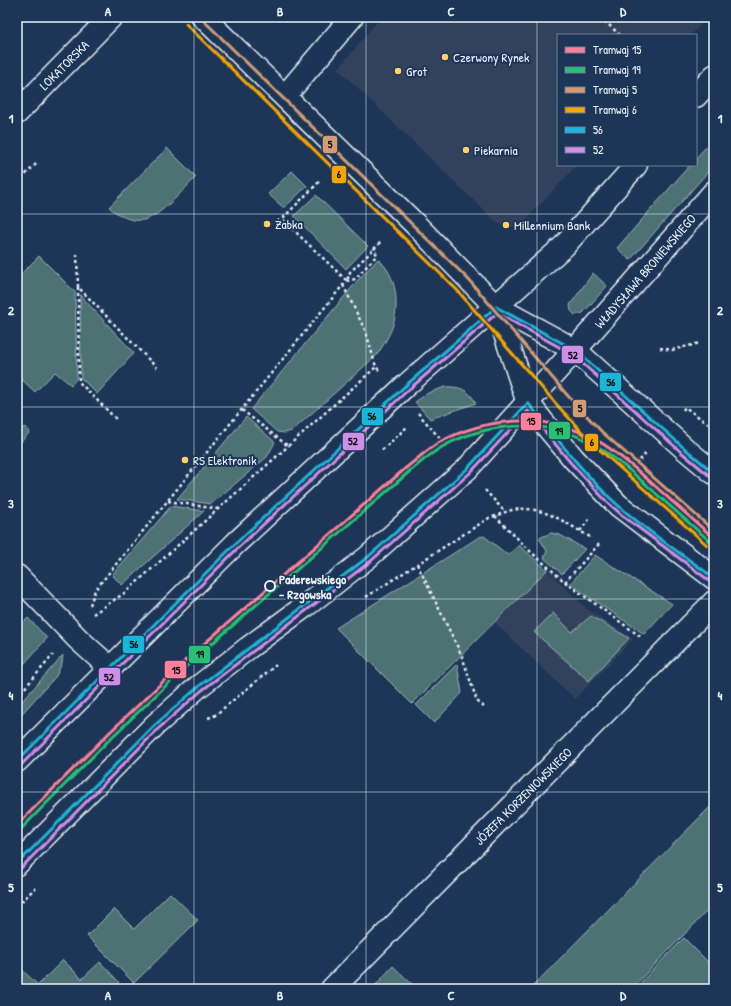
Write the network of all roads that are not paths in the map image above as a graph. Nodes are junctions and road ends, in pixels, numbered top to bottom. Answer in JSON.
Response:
{"nodes":[{"id":1,"x":111,"y":17,"type":"edge"},
{"id":2,"x":203,"y":17,"type":"edge"},
{"id":3,"x":352,"y":17,"type":"edge"},
{"id":4,"x":714,"y":76,"type":"edge"},
{"id":5,"x":697,"y":95,"type":"edge"},
{"id":6,"x":285,"y":96,"type":"junction"},
{"id":7,"x":17,"y":112,"type":"edge"},
{"id":8,"x":635,"y":166,"type":"edge"},
{"id":9,"x":714,"y":192,"type":"edge"},
{"id":10,"x":496,"y":307,"type":"junction"},
{"id":11,"x":575,"y":350,"type":"junction"},
{"id":12,"x":528,"y":403,"type":"junction"},
{"id":13,"x":714,"y":473,"type":"edge"},
{"id":14,"x":17,"y":576,"type":"edge"},
{"id":15,"x":714,"y":578,"type":"edge"},
{"id":16,"x":714,"y":602,"type":"edge"},
{"id":17,"x":110,"y":668,"type":"junction"},
{"id":18,"x":17,"y":762,"type":"edge"},
{"id":19,"x":17,"y":864,"type":"edge"},
{"id":20,"x":332,"y":989,"type":"edge"}],
"edges":[{"from":1,"to":7,"type":"main road","name":"LOKATORSKA"},
{"from":2,"to":6,"type":"main road"},
{"from":3,"to":6,"type":"main road"},
{"from":4,"to":5,"type":"main road"},
{"from":6,"to":10,"type":"main road"},
{"from":8,"to":10,"type":"main road"},
{"from":9,"to":11,"type":"main road","name":"WŁADYSŁAWA BRONIEWSKIEGO"},
{"from":10,"to":11,"type":"main road"},
{"from":10,"to":12,"type":"main road"},
{"from":10,"to":17,"type":"main road"},
{"from":11,"to":12,"type":"main road","name":"WŁADYSŁAWA BRONIEWSKIEGO"},
{"from":11,"to":13,"type":"main road"},
{"from":12,"to":15,"type":"main road"},
{"from":12,"to":19,"type":"main road","name":"WŁADYSŁAWA BRONIEWSKIEGO"},
{"from":14,"to":17,"type":"main road"},
{"from":16,"to":20,"type":"main road","name":"JÓZEFA KORZENIOWSKIEGO"},
{"from":17,"to":18,"type":"main road"}]}
